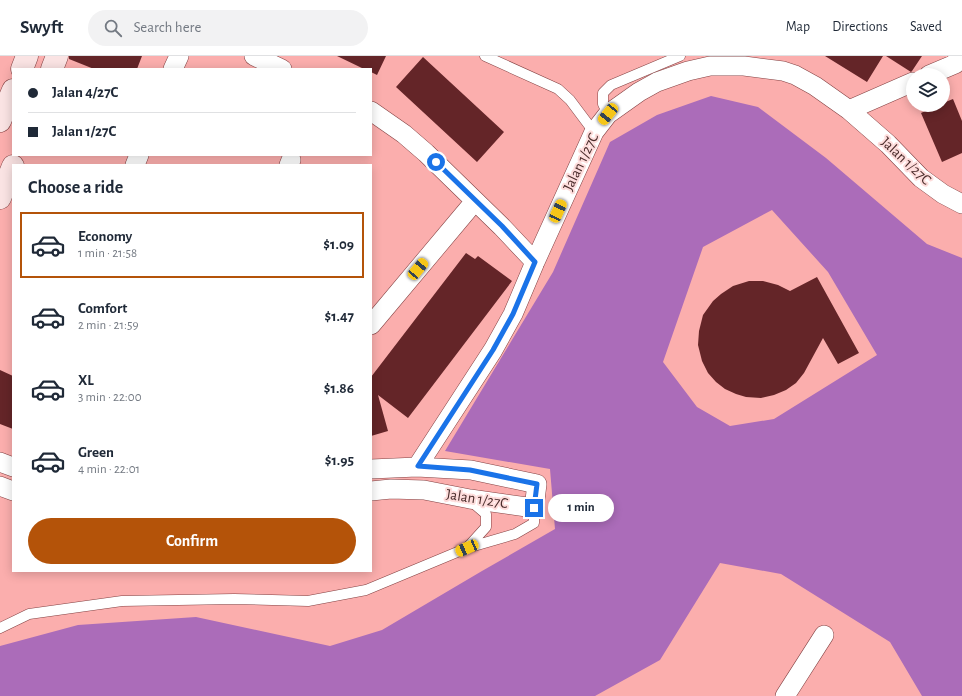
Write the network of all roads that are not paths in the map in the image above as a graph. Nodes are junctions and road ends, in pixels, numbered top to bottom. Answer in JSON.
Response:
{"nodes":[{"id":1,"x":27,"y":56,"type":"edge"},
{"id":2,"x":57,"y":56,"type":"edge"},
{"id":3,"x":179,"y":56,"type":"edge"},
{"id":4,"x":254,"y":56,"type":"edge"},
{"id":5,"x":485,"y":56,"type":"edge"},
{"id":6,"x":680,"y":56,"type":"edge"},
{"id":7,"x":958,"y":56,"type":"edge"},
{"id":8,"x":22,"y":68,"type":"edge"},
{"id":9,"x":52,"y":68,"type":"edge"},
{"id":10,"x":173,"y":68,"type":"edge"},
{"id":11,"x":280,"y":68,"type":"edge"},
{"id":12,"x":946,"y":68,"type":"edge"},
{"id":13,"x":906,"y":85,"type":"edge"},
{"id":14,"x":12,"y":92,"type":"edge"},
{"id":15,"x":849,"y":110,"type":"junction"},
{"id":16,"x":372,"y":112,"type":"edge"},
{"id":17,"x":608,"y":114,"type":"junction"},
{"id":18,"x":0,"y":121,"type":"edge"},
{"id":19,"x":594,"y":132,"type":"junction"},
{"id":20,"x":12,"y":168,"type":"edge"},
{"id":21,"x":0,"y":198,"type":"edge"},
{"id":22,"x":475,"y":201,"type":"junction"},
{"id":23,"x":962,"y":204,"type":"edge"},
{"id":24,"x":535,"y":262,"type":"junction"},
{"id":25,"x":372,"y":324,"type":"edge"},
{"id":26,"x":0,"y":462,"type":"edge"},
{"id":27,"x":418,"y":466,"type":"junction"},
{"id":28,"x":12,"y":467,"type":"edge"},
{"id":29,"x":372,"y":469,"type":"edge"},
{"id":30,"x":0,"y":486,"type":"edge"},
{"id":31,"x":12,"y":491,"type":"edge"},
{"id":32,"x":372,"y":491,"type":"edge"},
{"id":33,"x":470,"y":499,"type":"junction"},
{"id":34,"x":534,"y":508,"type":"junction"},
{"id":35,"x":467,"y":548,"type":"junction"},
{"id":36,"x":0,"y":628,"type":"edge"},
{"id":37,"x":824,"y":635,"type":"dead end"},
{"id":38,"x":785,"y":696,"type":"edge"}],
"edges":[{"from":1,"to":8,"type":"main road"},
{"from":2,"to":9,"type":"main road"},
{"from":3,"to":10,"type":"street"},
{"from":4,"to":11,"type":"street"},
{"from":5,"to":19,"type":"lane"},
{"from":6,"to":17,"type":"lane"},
{"from":7,"to":12,"type":"street"},
{"from":13,"to":15,"type":"street"},
{"from":14,"to":18,"type":"main road"},
{"from":15,"to":17,"type":"street","name":"Jalan 1/27C"},
{"from":15,"to":23,"type":"street","name":"Jalan 1/27C"},
{"from":16,"to":22,"type":"street"},
{"from":17,"to":19,"type":"street","name":"Jalan 1/27C"},
{"from":19,"to":24,"type":"street","name":"Jalan 1/27C"},
{"from":20,"to":21,"type":"main road"},
{"from":22,"to":24,"type":"street"},
{"from":22,"to":25,"type":"street"},
{"from":24,"to":27,"type":"street","name":"Jalan 1/27C"},
{"from":26,"to":28,"type":"street"},
{"from":27,"to":29,"type":"street","name":"Jalan 1/27C"},
{"from":27,"to":34,"type":"street","name":"Jalan 1/27C"},
{"from":30,"to":31,"type":"street"},
{"from":32,"to":33,"type":"street","name":"Jalan 1/27C"},
{"from":33,"to":34,"type":"street","name":"Jalan 1/27C"},
{"from":33,"to":35,"type":"lane"},
{"from":34,"to":35,"type":"lane"},
{"from":35,"to":36,"type":"lane"},
{"from":37,"to":38,"type":"street"}]}
